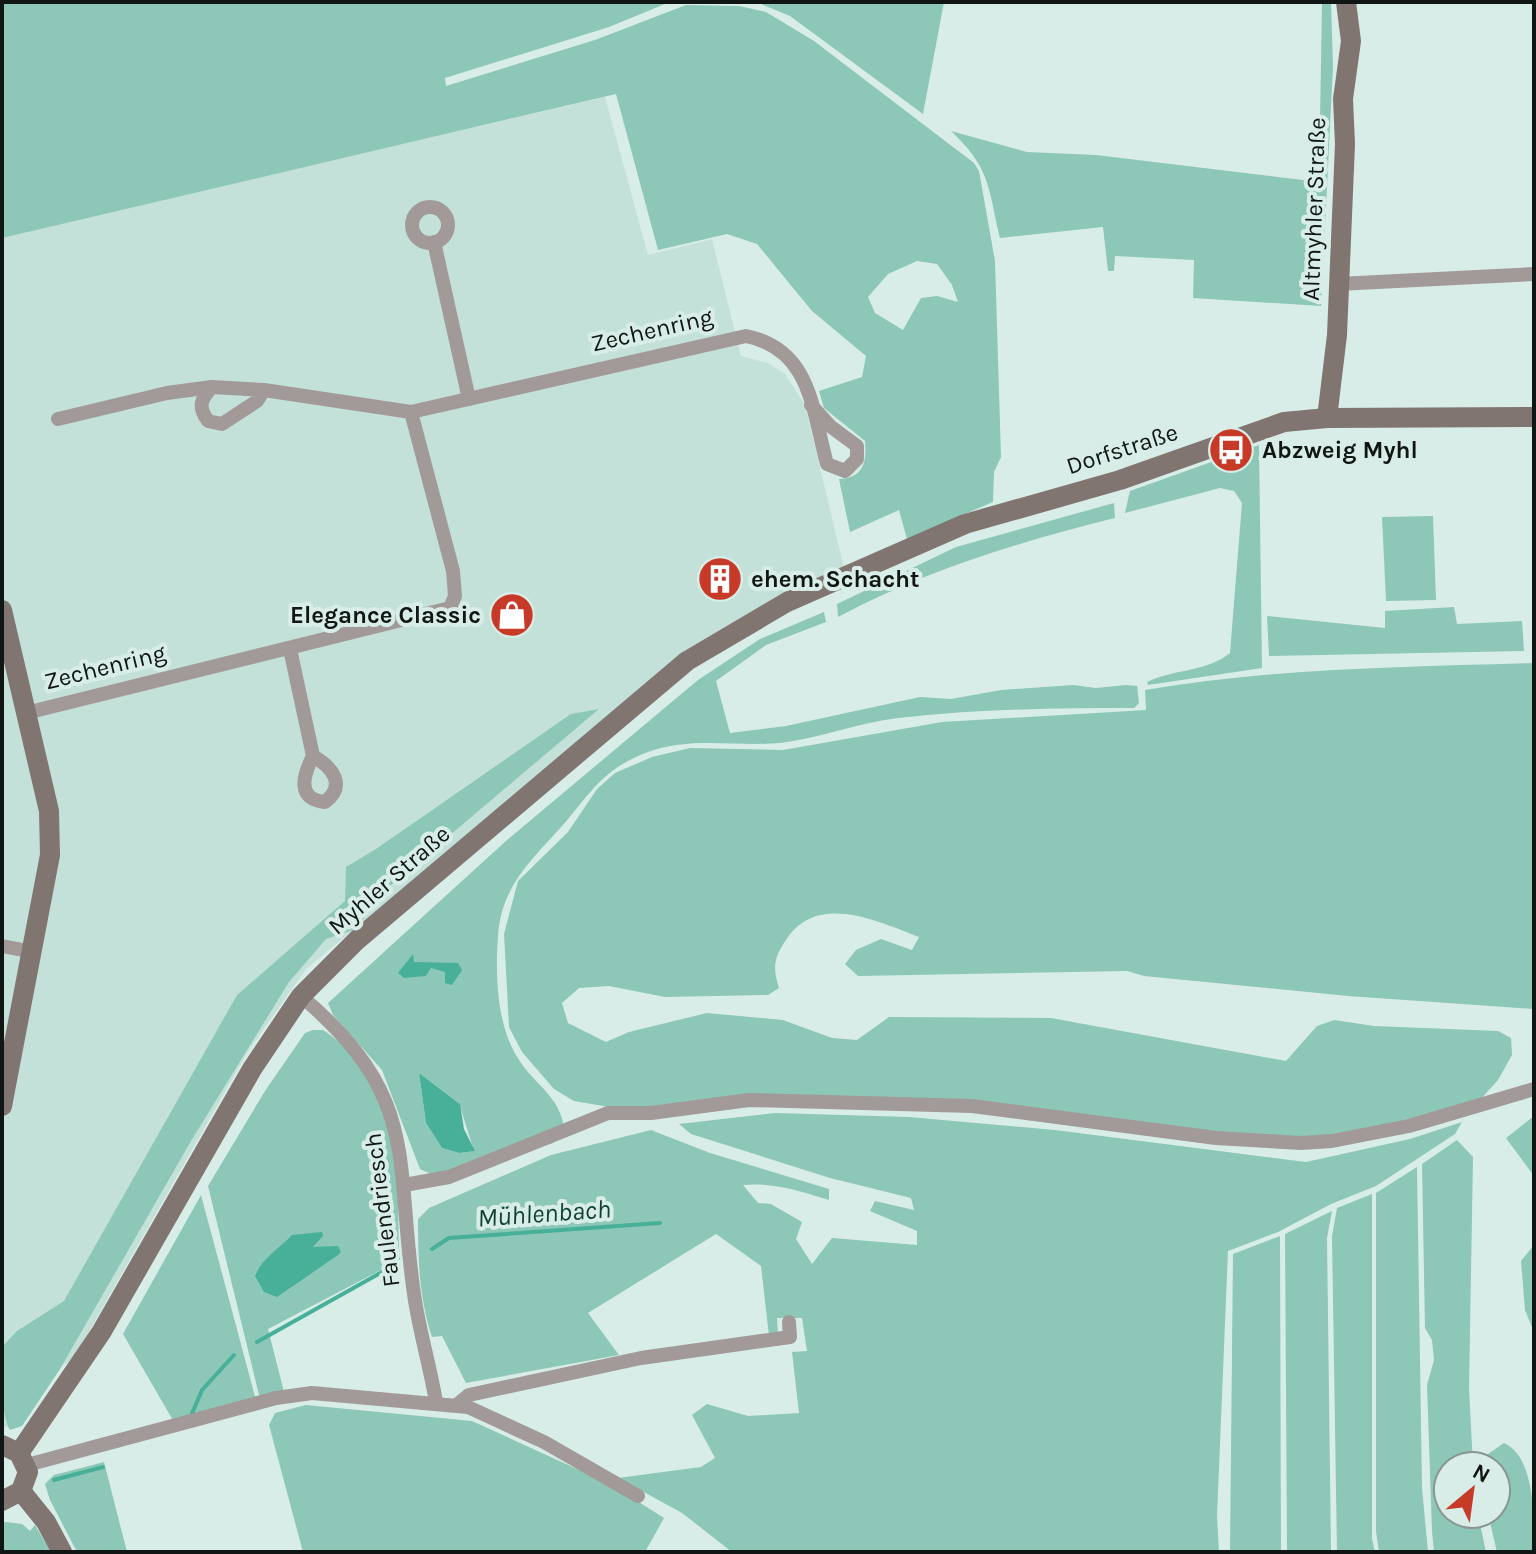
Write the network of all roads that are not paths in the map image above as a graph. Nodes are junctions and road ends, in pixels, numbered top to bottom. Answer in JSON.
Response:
{"nodes":[{"id":1,"x":1346,"y":2,"type":"edge"},
{"id":2,"x":434,"y":242,"type":"dead end"},
{"id":3,"x":1534,"y":274,"type":"edge"},
{"id":4,"x":1338,"y":284,"type":"junction"},
{"id":5,"x":212,"y":387,"type":"junction"},
{"id":6,"x":264,"y":390,"type":"junction"},
{"id":7,"x":469,"y":399,"type":"junction"},
{"id":8,"x":811,"y":405,"type":"dead end"},
{"id":9,"x":411,"y":412,"type":"junction"},
{"id":10,"x":1534,"y":417,"type":"edge"},
{"id":11,"x":1327,"y":418,"type":"junction"},
{"id":12,"x":58,"y":419,"type":"dead end"},
{"id":13,"x":965,"y":524,"type":"joint"},
{"id":14,"x":2,"y":610,"type":"edge"},
{"id":15,"x":290,"y":649,"type":"junction"},
{"id":16,"x":26,"y":713,"type":"junction"},
{"id":17,"x":313,"y":756,"type":"dead end"},
{"id":18,"x":2,"y":946,"type":"edge"},
{"id":19,"x":33,"y":952,"type":"junction"},
{"id":20,"x":301,"y":996,"type":"junction"},
{"id":21,"x":1534,"y":1089,"type":"edge"},
{"id":22,"x":2,"y":1106,"type":"edge"},
{"id":23,"x":404,"y":1185,"type":"junction"},
{"id":24,"x":789,"y":1322,"type":"dead end"},
{"id":25,"x":436,"y":1402,"type":"junction"},
{"id":26,"x":457,"y":1405,"type":"junction"},
{"id":27,"x":16,"y":1454,"type":"edge"},
{"id":28,"x":21,"y":1491,"type":"junction"},
{"id":29,"x":638,"y":1496,"type":"dead end"},
{"id":30,"x":2,"y":1501,"type":"edge"},
{"id":31,"x":62,"y":1552,"type":"edge"}],
"edges":[{"from":1,"to":4,"type":"main road","name":"Altmyhler Straße"},
{"from":2,"to":7,"type":"street"},
{"from":3,"to":4,"type":"street"},
{"from":4,"to":11,"type":"main road","name":"Altmyhler Straße"},
{"from":5,"to":6,"type":"street","name":"Zechenring"},
{"from":5,"to":6,"type":"street"},
{"from":5,"to":12,"type":"street","name":"Zechenring"},
{"from":6,"to":9,"type":"street","name":"Zechenring"},
{"from":7,"to":8,"type":"street","name":"Zechenring"},
{"from":7,"to":9,"type":"street","name":"Zechenring"},
{"from":9,"to":15,"type":"street","name":"Zechenring"},
{"from":10,"to":11,"type":"main road","name":"Dorfstraße"},
{"from":11,"to":13,"type":"main road","name":"Dorfstraße"},
{"from":13,"to":20,"type":"main road","name":"Myhler Straße"},
{"from":14,"to":16,"type":"main road","name":"Zechenring"},
{"from":15,"to":16,"type":"street","name":"Zechenring"},
{"from":15,"to":17,"type":"street"},
{"from":16,"to":19,"type":"main road","name":"Zechenring"},
{"from":18,"to":19,"type":"street"},
{"from":19,"to":22,"type":"main road","name":"Zechenring"},
{"from":20,"to":23,"type":"street","name":"Faulendriesch"},
{"from":20,"to":27,"type":"main road","name":"Myhler Straße"},
{"from":21,"to":23,"type":"street"},
{"from":23,"to":25,"type":"street","name":"Faulendriesch"},
{"from":24,"to":26,"type":"street"},
{"from":25,"to":26,"type":"street"},
{"from":25,"to":27,"type":"street"},
{"from":26,"to":29,"type":"street"},
{"from":27,"to":28,"type":"main road"},
{"from":28,"to":30,"type":"main road"},
{"from":28,"to":31,"type":"main road"}]}
